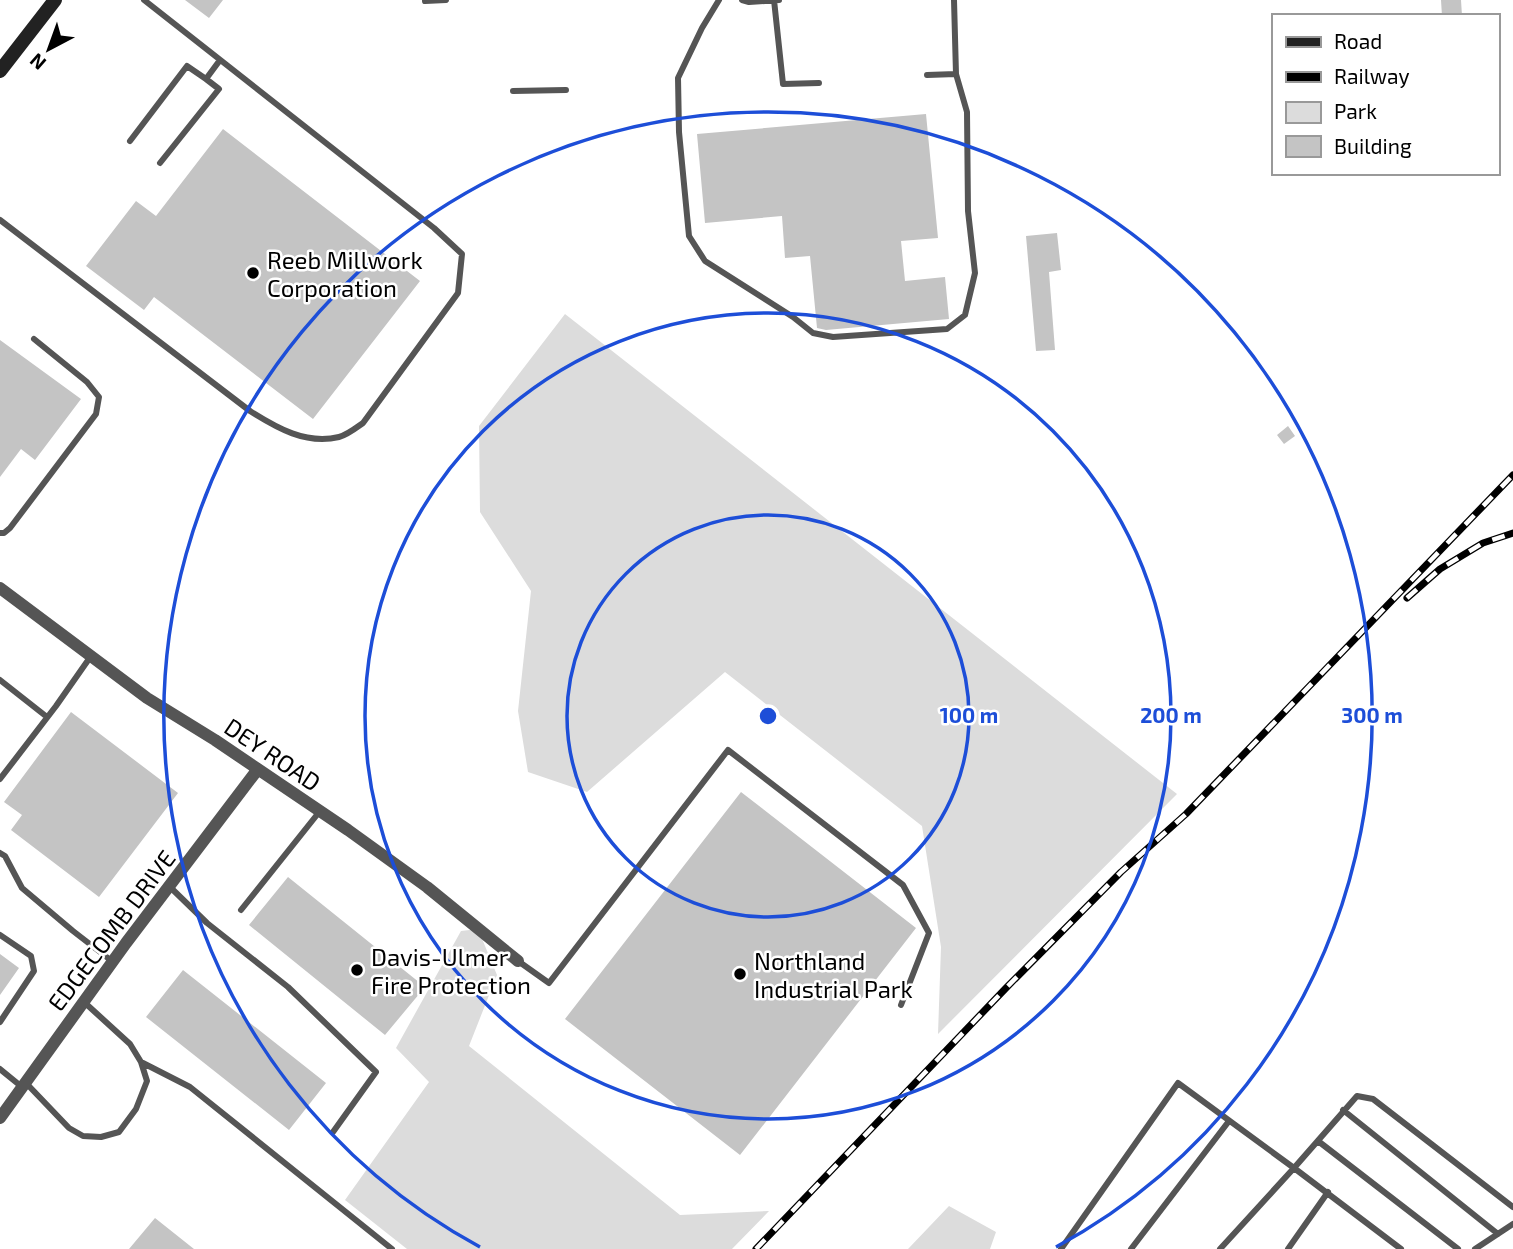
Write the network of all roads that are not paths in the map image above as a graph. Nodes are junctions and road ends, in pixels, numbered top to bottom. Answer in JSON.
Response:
{"nodes":[{"id":1,"x":55,"y":0,"type":"edge"},
{"id":2,"x":144,"y":0,"type":"edge"},
{"id":3,"x":446,"y":0,"type":"edge"},
{"id":4,"x":719,"y":0,"type":"edge"},
{"id":5,"x":742,"y":0,"type":"edge"},
{"id":6,"x":776,"y":0,"type":"edge"},
{"id":7,"x":954,"y":0,"type":"edge"},
{"id":8,"x":425,"y":1,"type":"edge"},
{"id":9,"x":220,"y":60,"type":"junction"},
{"id":10,"x":0,"y":71,"type":"edge"},
{"id":11,"x":956,"y":74,"type":"junction"},
{"id":12,"x":928,"y":75,"type":"dead end"},
{"id":13,"x":206,"y":79,"type":"junction"},
{"id":14,"x":819,"y":83,"type":"dead end"},
{"id":15,"x":566,"y":89,"type":"dead end"},
{"id":16,"x":513,"y":91,"type":"dead end"},
{"id":17,"x":130,"y":141,"type":"dead end"},
{"id":18,"x":160,"y":163,"type":"dead end"},
{"id":19,"x":0,"y":220,"type":"edge"},
{"id":20,"x":34,"y":339,"type":"dead end"},
{"id":21,"x":0,"y":533,"type":"edge"},
{"id":22,"x":0,"y":588,"type":"edge"},
{"id":23,"x":90,"y":656,"type":"junction"},
{"id":24,"x":0,"y":680,"type":"edge"},
{"id":25,"x":47,"y":717,"type":"junction"},
{"id":26,"x":258,"y":769,"type":"junction"},
{"id":27,"x":0,"y":779,"type":"edge"},
{"id":28,"x":320,"y":811,"type":"junction"},
{"id":29,"x":0,"y":853,"type":"edge"},
{"id":30,"x":169,"y":886,"type":"junction"},
{"id":31,"x":242,"y":910,"type":"dead end"},
{"id":32,"x":0,"y":934,"type":"edge"},
{"id":33,"x":518,"y":961,"type":"joint"},
{"id":34,"x":113,"y":962,"type":"junction"},
{"id":35,"x":84,"y":1002,"type":"junction"},
{"id":36,"x":901,"y":1005,"type":"dead end"},
{"id":37,"x":0,"y":1022,"type":"edge"},
{"id":38,"x":141,"y":1062,"type":"junction"},
{"id":39,"x":0,"y":1069,"type":"edge"},
{"id":40,"x":24,"y":1085,"type":"junction"},
{"id":41,"x":1343,"y":1110,"type":"junction"},
{"id":42,"x":0,"y":1118,"type":"edge"},
{"id":43,"x":1229,"y":1121,"type":"junction"},
{"id":44,"x":333,"y":1132,"type":"dead end"},
{"id":45,"x":1318,"y":1141,"type":"junction"},
{"id":46,"x":1294,"y":1168,"type":"junction"},
{"id":47,"x":1328,"y":1192,"type":"junction"},
{"id":48,"x":1513,"y":1207,"type":"edge"},
{"id":49,"x":1513,"y":1224,"type":"edge"},
{"id":50,"x":1498,"y":1234,"type":"junction"},
{"id":51,"x":392,"y":1249,"type":"edge"},
{"id":52,"x":1061,"y":1249,"type":"edge"},
{"id":53,"x":1131,"y":1249,"type":"edge"},
{"id":54,"x":1220,"y":1249,"type":"edge"},
{"id":55,"x":1287,"y":1249,"type":"edge"},
{"id":56,"x":1401,"y":1249,"type":"edge"},
{"id":57,"x":1458,"y":1249,"type":"edge"},
{"id":58,"x":1475,"y":1249,"type":"edge"}],
"edges":[{"from":1,"to":10,"type":"main road"},
{"from":2,"to":9,"type":"lane"},
{"from":3,"to":8,"type":"lane"},
{"from":4,"to":11,"type":"lane"},
{"from":5,"to":6,"type":"lane"},
{"from":6,"to":14,"type":"lane"},
{"from":7,"to":11,"type":"lane"},
{"from":9,"to":13,"type":"lane"},
{"from":9,"to":19,"type":"lane"},
{"from":11,"to":12,"type":"lane"},
{"from":13,"to":17,"type":"lane"},
{"from":13,"to":18,"type":"lane"},
{"from":15,"to":16,"type":"lane"},
{"from":20,"to":21,"type":"lane"},
{"from":22,"to":23,"type":"street","name":"DEY ROAD"},
{"from":23,"to":25,"type":"lane"},
{"from":23,"to":26,"type":"street","name":"DEY ROAD"},
{"from":24,"to":25,"type":"lane"},
{"from":25,"to":27,"type":"lane"},
{"from":26,"to":28,"type":"street","name":"DEY ROAD"},
{"from":26,"to":30,"type":"street","name":"EDGECOMB DRIVE"},
{"from":28,"to":31,"type":"lane"},
{"from":28,"to":33,"type":"street","name":"DEY ROAD"},
{"from":29,"to":34,"type":"lane"},
{"from":30,"to":34,"type":"street","name":"EDGECOMB DRIVE"},
{"from":30,"to":44,"type":"lane"},
{"from":32,"to":37,"type":"lane"},
{"from":33,"to":36,"type":"lane"},
{"from":34,"to":35,"type":"street","name":"EDGECOMB DRIVE"},
{"from":35,"to":38,"type":"lane"},
{"from":35,"to":40,"type":"street","name":"EDGECOMB DRIVE"},
{"from":38,"to":40,"type":"lane"},
{"from":38,"to":51,"type":"lane"},
{"from":39,"to":40,"type":"lane"},
{"from":40,"to":42,"type":"street","name":"EDGECOMB DRIVE"},
{"from":41,"to":45,"type":"lane"},
{"from":41,"to":48,"type":"lane"},
{"from":41,"to":50,"type":"lane"},
{"from":43,"to":46,"type":"lane"},
{"from":43,"to":52,"type":"lane"},
{"from":43,"to":53,"type":"lane"},
{"from":45,"to":46,"type":"lane"},
{"from":45,"to":57,"type":"lane"},
{"from":46,"to":47,"type":"lane"},
{"from":46,"to":54,"type":"lane"},
{"from":47,"to":55,"type":"lane"},
{"from":47,"to":56,"type":"lane"},
{"from":49,"to":50,"type":"lane"},
{"from":50,"to":58,"type":"lane"}]}
